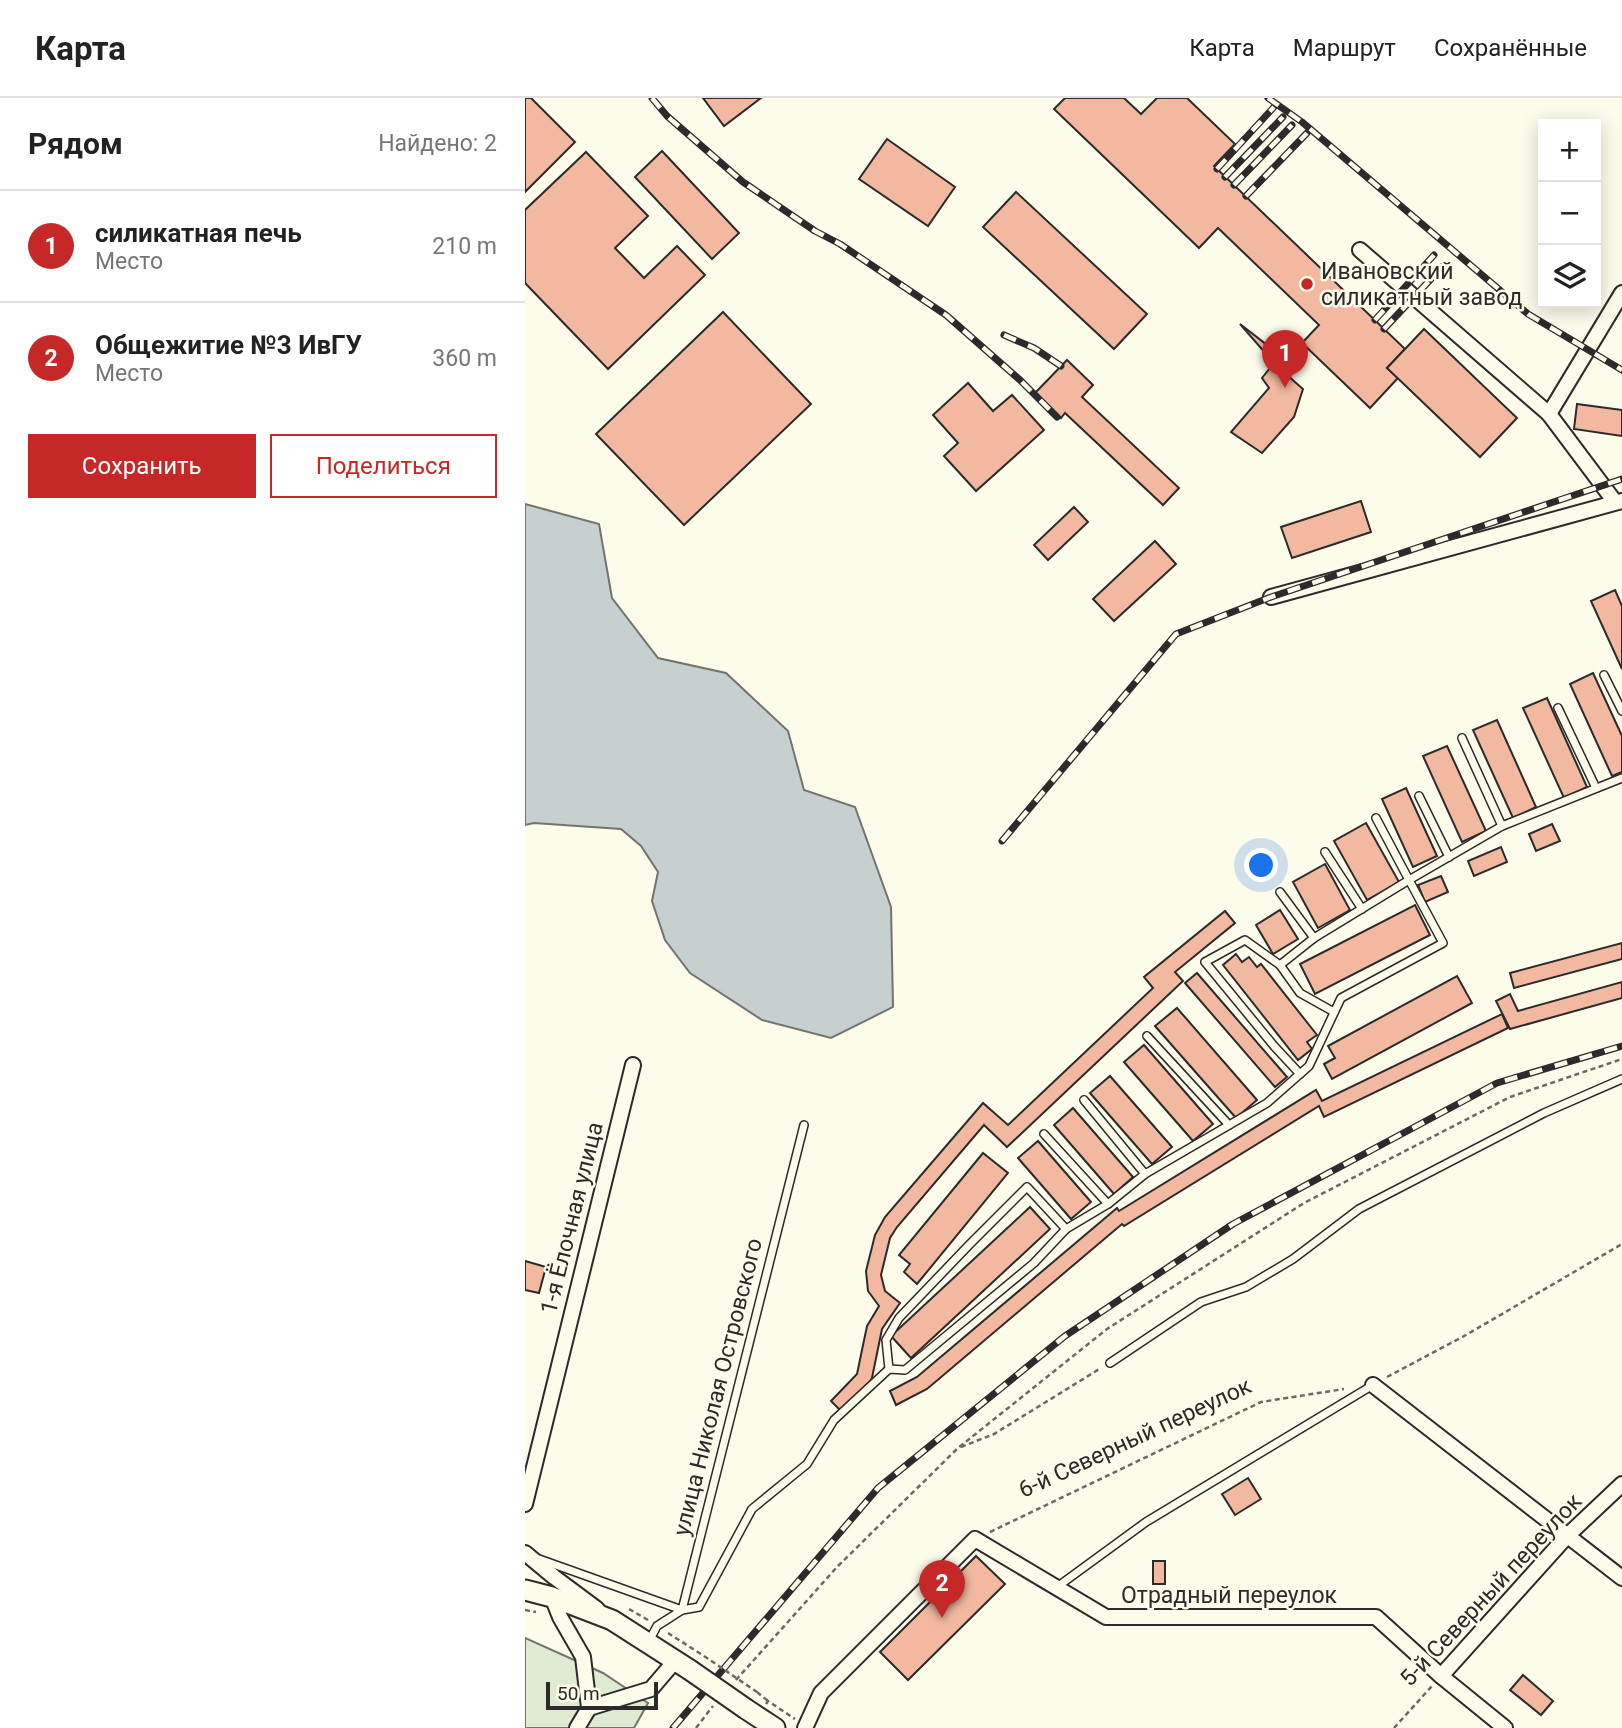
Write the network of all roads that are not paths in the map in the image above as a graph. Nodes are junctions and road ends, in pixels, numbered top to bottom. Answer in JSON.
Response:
{"nodes":[{"id":1,"x":1360,"y":250,"type":"dead end"},
{"id":2,"x":1622,"y":293,"type":"edge"},
{"id":3,"x":1549,"y":414,"type":"junction"},
{"id":4,"x":1618,"y":502,"type":"edge"},
{"id":5,"x":1271,"y":597,"type":"dead end"},
{"id":6,"x":1604,"y":674,"type":"dead end"},
{"id":7,"x":1558,"y":708,"type":"dead end"},
{"id":8,"x":1622,"y":711,"type":"edge"},
{"id":9,"x":1462,"y":738,"type":"dead end"},
{"id":10,"x":1622,"y":778,"type":"edge"},
{"id":11,"x":1596,"y":788,"type":"junction"},
{"id":12,"x":1419,"y":796,"type":"dead end"},
{"id":13,"x":1376,"y":818,"type":"dead end"},
{"id":14,"x":1502,"y":826,"type":"junction"},
{"id":15,"x":1325,"y":852,"type":"dead end"},
{"id":16,"x":1449,"y":857,"type":"junction"},
{"id":17,"x":1409,"y":880,"type":"junction"},
{"id":18,"x":1280,"y":892,"type":"dead end"},
{"id":19,"x":1362,"y":909,"type":"junction"},
{"id":20,"x":1314,"y":938,"type":"junction"},
{"id":21,"x":1280,"y":965,"type":"junction"},
{"id":22,"x":1334,"y":1012,"type":"junction"},
{"id":23,"x":1147,"y":1036,"type":"dead end"},
{"id":24,"x":633,"y":1065,"type":"dead end"},
{"id":25,"x":1300,"y":1074,"type":"junction"},
{"id":26,"x":1622,"y":1079,"type":"edge"},
{"id":27,"x":1084,"y":1100,"type":"dead end"},
{"id":28,"x":804,"y":1125,"type":"dead end"},
{"id":29,"x":1229,"y":1125,"type":"junction"},
{"id":30,"x":1044,"y":1134,"type":"dead end"},
{"id":31,"x":1145,"y":1174,"type":"junction"},
{"id":32,"x":1108,"y":1204,"type":"junction"},
{"id":33,"x":1066,"y":1229,"type":"junction"},
{"id":34,"x":1110,"y":1363,"type":"road end"},
{"id":35,"x":889,"y":1369,"type":"junction"},
{"id":36,"x":1373,"y":1385,"type":"joint"},
{"id":37,"x":1622,"y":1484,"type":"edge"},
{"id":38,"x":525,"y":1504,"type":"edge"},
{"id":39,"x":1567,"y":1536,"type":"junction"},
{"id":40,"x":525,"y":1539,"type":"edge"},
{"id":41,"x":527,"y":1554,"type":"edge"},
{"id":42,"x":1622,"y":1578,"type":"edge"},
{"id":43,"x":1056,"y":1587,"type":"junction"},
{"id":44,"x":525,"y":1590,"type":"edge"},
{"id":45,"x":552,"y":1597,"type":"junction"},
{"id":46,"x":682,"y":1610,"type":"junction"},
{"id":47,"x":612,"y":1620,"type":"junction"},
{"id":48,"x":648,"y":1643,"type":"junction"},
{"id":49,"x":690,"y":1662,"type":"junction"},
{"id":50,"x":1441,"y":1676,"type":"junction"},
{"id":51,"x":589,"y":1708,"type":"junction"},
{"id":52,"x":577,"y":1728,"type":"edge"},
{"id":53,"x":775,"y":1728,"type":"edge"},
{"id":54,"x":805,"y":1728,"type":"edge"},
{"id":55,"x":1505,"y":1728,"type":"edge"}],
"edges":[{"from":1,"to":3,"type":"street"},
{"from":2,"to":3,"type":"street"},
{"from":3,"to":4,"type":"street"},
{"from":4,"to":5,"type":"street"},
{"from":6,"to":8,"type":"lane"},
{"from":7,"to":11,"type":"lane"},
{"from":9,"to":14,"type":"lane"},
{"from":10,"to":11,"type":"lane"},
{"from":11,"to":14,"type":"lane"},
{"from":12,"to":16,"type":"lane"},
{"from":13,"to":17,"type":"lane"},
{"from":14,"to":16,"type":"lane"},
{"from":15,"to":19,"type":"lane"},
{"from":16,"to":17,"type":"lane"},
{"from":17,"to":19,"type":"lane"},
{"from":17,"to":22,"type":"lane"},
{"from":18,"to":20,"type":"lane"},
{"from":19,"to":20,"type":"lane"},
{"from":20,"to":21,"type":"lane"},
{"from":21,"to":22,"type":"lane"},
{"from":21,"to":25,"type":"lane"},
{"from":22,"to":25,"type":"lane"},
{"from":23,"to":29,"type":"lane"},
{"from":24,"to":38,"type":"street","name":"1-я Ёлочная улица"},
{"from":25,"to":29,"type":"lane"},
{"from":26,"to":34,"type":"lane"},
{"from":27,"to":31,"type":"lane"},
{"from":28,"to":46,"type":"lane","name":"улица Николая Островского"},
{"from":29,"to":31,"type":"lane"},
{"from":30,"to":32,"type":"lane"},
{"from":31,"to":32,"type":"lane"},
{"from":32,"to":33,"type":"lane"},
{"from":33,"to":35,"type":"lane"},
{"from":33,"to":35,"type":"lane"},
{"from":35,"to":46,"type":"lane"},
{"from":36,"to":39,"type":"street"},
{"from":36,"to":43,"type":"lane"},
{"from":37,"to":39,"type":"street","name":"5-й Северный переулок"},
{"from":39,"to":42,"type":"street"},
{"from":39,"to":50,"type":"street","name":"5-й Северный переулок"},
{"from":40,"to":41,"type":"street"},
{"from":41,"to":46,"type":"lane"},
{"from":41,"to":47,"type":"street"},
{"from":43,"to":50,"type":"street","name":"Отрадный переулок"},
{"from":43,"to":54,"type":"street","name":"Отрадный переулок"},
{"from":44,"to":45,"type":"main road"},
{"from":45,"to":47,"type":"main road"},
{"from":45,"to":51,"type":"street"},
{"from":46,"to":48,"type":"lane"},
{"from":47,"to":48,"type":"main road"},
{"from":48,"to":49,"type":"main road"},
{"from":49,"to":51,"type":"street"},
{"from":49,"to":53,"type":"main road","bridge":true},
{"from":50,"to":55,"type":"street","name":"Отрадный переулок"},
{"from":51,"to":52,"type":"street"}]}
